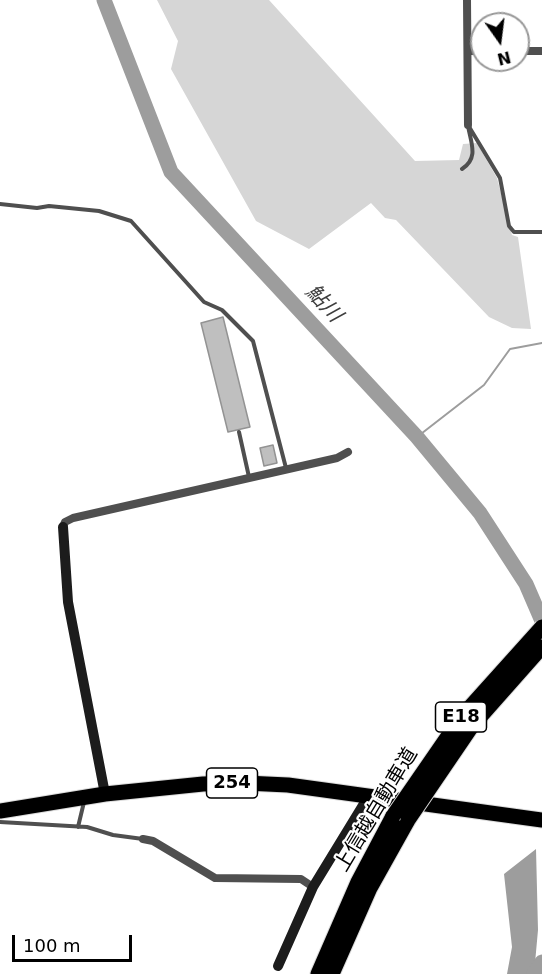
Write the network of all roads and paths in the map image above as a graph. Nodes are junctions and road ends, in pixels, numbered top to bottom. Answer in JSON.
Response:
{"nodes":[{"id":1,"x":467,"y":0,"type":"edge"},
{"id":2,"x":468,"y":51,"type":"joint"},
{"id":3,"x":468,"y":125,"type":"junction"},
{"id":4,"x":462,"y":169,"type":"dead end"},
{"id":5,"x":0,"y":204,"type":"edge"},
{"id":6,"x":542,"y":232,"type":"edge"},
{"id":7,"x":239,"y":432,"type":"dead end"},
{"id":8,"x":348,"y":452,"type":"dead end"},
{"id":9,"x":286,"y":469,"type":"junction"},
{"id":10,"x":250,"y":477,"type":"junction"},
{"id":11,"x":63,"y":527,"type":"joint"},
{"id":12,"x":542,"y":627,"type":"edge"},
{"id":13,"x":542,"y":647,"type":"edge"},
{"id":14,"x":105,"y":794,"type":"junction"},
{"id":15,"x":85,"y":797,"type":"junction"},
{"id":16,"x":368,"y":797,"type":"junction"},
{"id":17,"x":0,"y":811,"type":"edge"},
{"id":18,"x":400,"y":818,"type":"junction"},
{"id":19,"x":542,"y":820,"type":"edge"},
{"id":20,"x":0,"y":822,"type":"edge"},
{"id":21,"x":78,"y":827,"type":"junction"},
{"id":22,"x":143,"y":839,"type":"joint"},
{"id":23,"x":313,"y":886,"type":"junction"},
{"id":24,"x":277,"y":970,"type":"edge"},
{"id":25,"x":318,"y":974,"type":"edge"},
{"id":26,"x":332,"y":974,"type":"edge"}],
"edges":[{"from":1,"to":2,"type":"street"},
{"from":2,"to":3,"type":"street"},
{"from":3,"to":4,"type":"lane"},
{"from":3,"to":6,"type":"lane"},
{"from":5,"to":9,"type":"lane"},
{"from":7,"to":10,"type":"lane"},
{"from":8,"to":9,"type":"street"},
{"from":9,"to":10,"type":"street"},
{"from":10,"to":11,"type":"street"},
{"from":11,"to":14,"type":"street"},
{"from":12,"to":18,"type":"highway","name":"上信越自動車道","number":"E18","bridge":true},
{"from":13,"to":18,"type":"highway","name":"上信越自動車道","number":"E18","bridge":true},
{"from":14,"to":15,"type":"highway","number":"254"},
{"from":14,"to":16,"type":"highway","number":"254"},
{"from":15,"to":17,"type":"highway","number":"254"},
{"from":15,"to":21,"type":"lane"},
{"from":16,"to":19,"type":"highway","number":"254"},
{"from":16,"to":23,"type":"street"},
{"from":18,"to":25,"type":"highway","name":"上信越自動車道","number":"E18"},
{"from":18,"to":26,"type":"highway","name":"上信越自動車道","number":"E18"},
{"from":20,"to":21,"type":"lane"},
{"from":21,"to":22,"type":"lane"},
{"from":22,"to":23,"type":"street"},
{"from":23,"to":24,"type":"street"}]}
